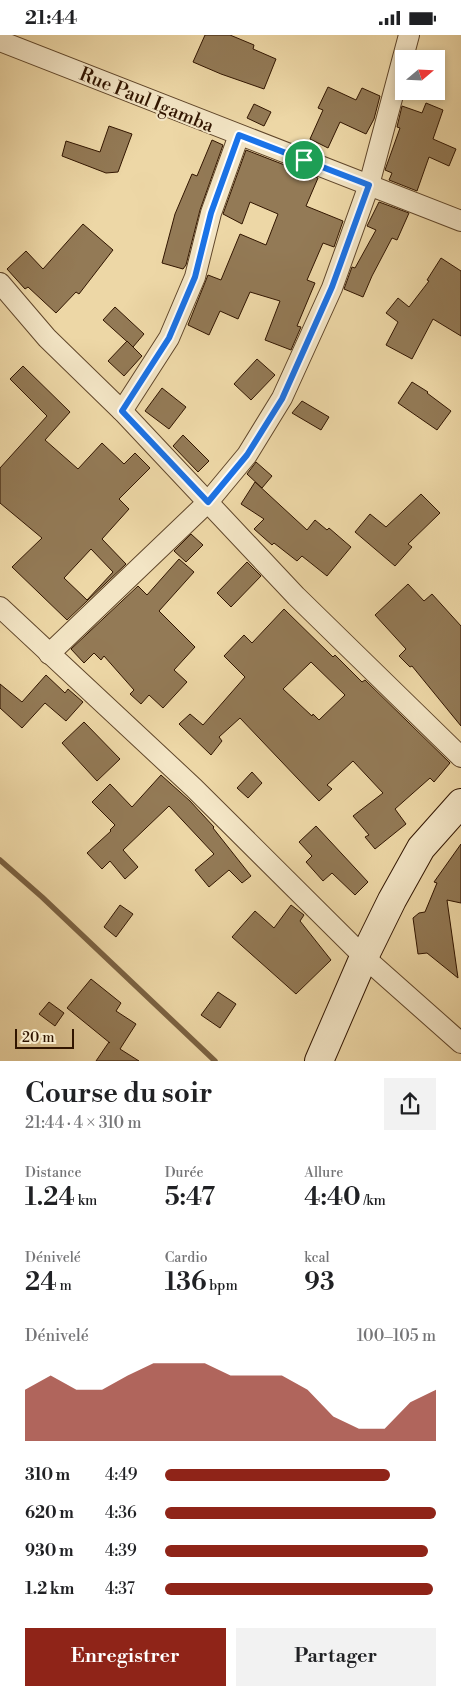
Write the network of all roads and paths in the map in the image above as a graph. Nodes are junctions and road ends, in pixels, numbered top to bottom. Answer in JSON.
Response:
{"nodes":[{"id":1,"x":409,"y":35,"type":"edge"},
{"id":2,"x":0,"y":41,"type":"edge"},
{"id":3,"x":239,"y":135,"type":"junction"},
{"id":4,"x":369,"y":185,"type":"junction"},
{"id":5,"x":461,"y":221,"type":"edge"},
{"id":6,"x":0,"y":283,"type":"edge"},
{"id":7,"x":122,"y":411,"type":"junction"},
{"id":8,"x":208,"y":502,"type":"junction"},
{"id":9,"x":0,"y":607,"type":"edge"},
{"id":10,"x":48,"y":654,"type":"junction"},
{"id":11,"x":461,"y":757,"type":"edge"},
{"id":12,"x":461,"y":803,"type":"edge"},
{"id":13,"x":364,"y":957,"type":"junction"},
{"id":14,"x":461,"y":1043,"type":"edge"},
{"id":15,"x":318,"y":1061,"type":"edge"}],
"edges":[{"from":1,"to":4,"type":"street"},
{"from":2,"to":3,"type":"street","name":"Rue Paul Igamba"},
{"from":3,"to":4,"type":"street","name":"Rue Paul Igamba"},
{"from":3,"to":7,"type":"street"},
{"from":4,"to":5,"type":"street","name":"Rue Paul Igamba"},
{"from":4,"to":8,"type":"street"},
{"from":6,"to":7,"type":"street"},
{"from":7,"to":8,"type":"street"},
{"from":8,"to":10,"type":"street"},
{"from":8,"to":11,"type":"street"},
{"from":9,"to":10,"type":"street"},
{"from":10,"to":13,"type":"street"},
{"from":12,"to":13,"type":"street"},
{"from":13,"to":14,"type":"street"},
{"from":13,"to":15,"type":"street"}]}
